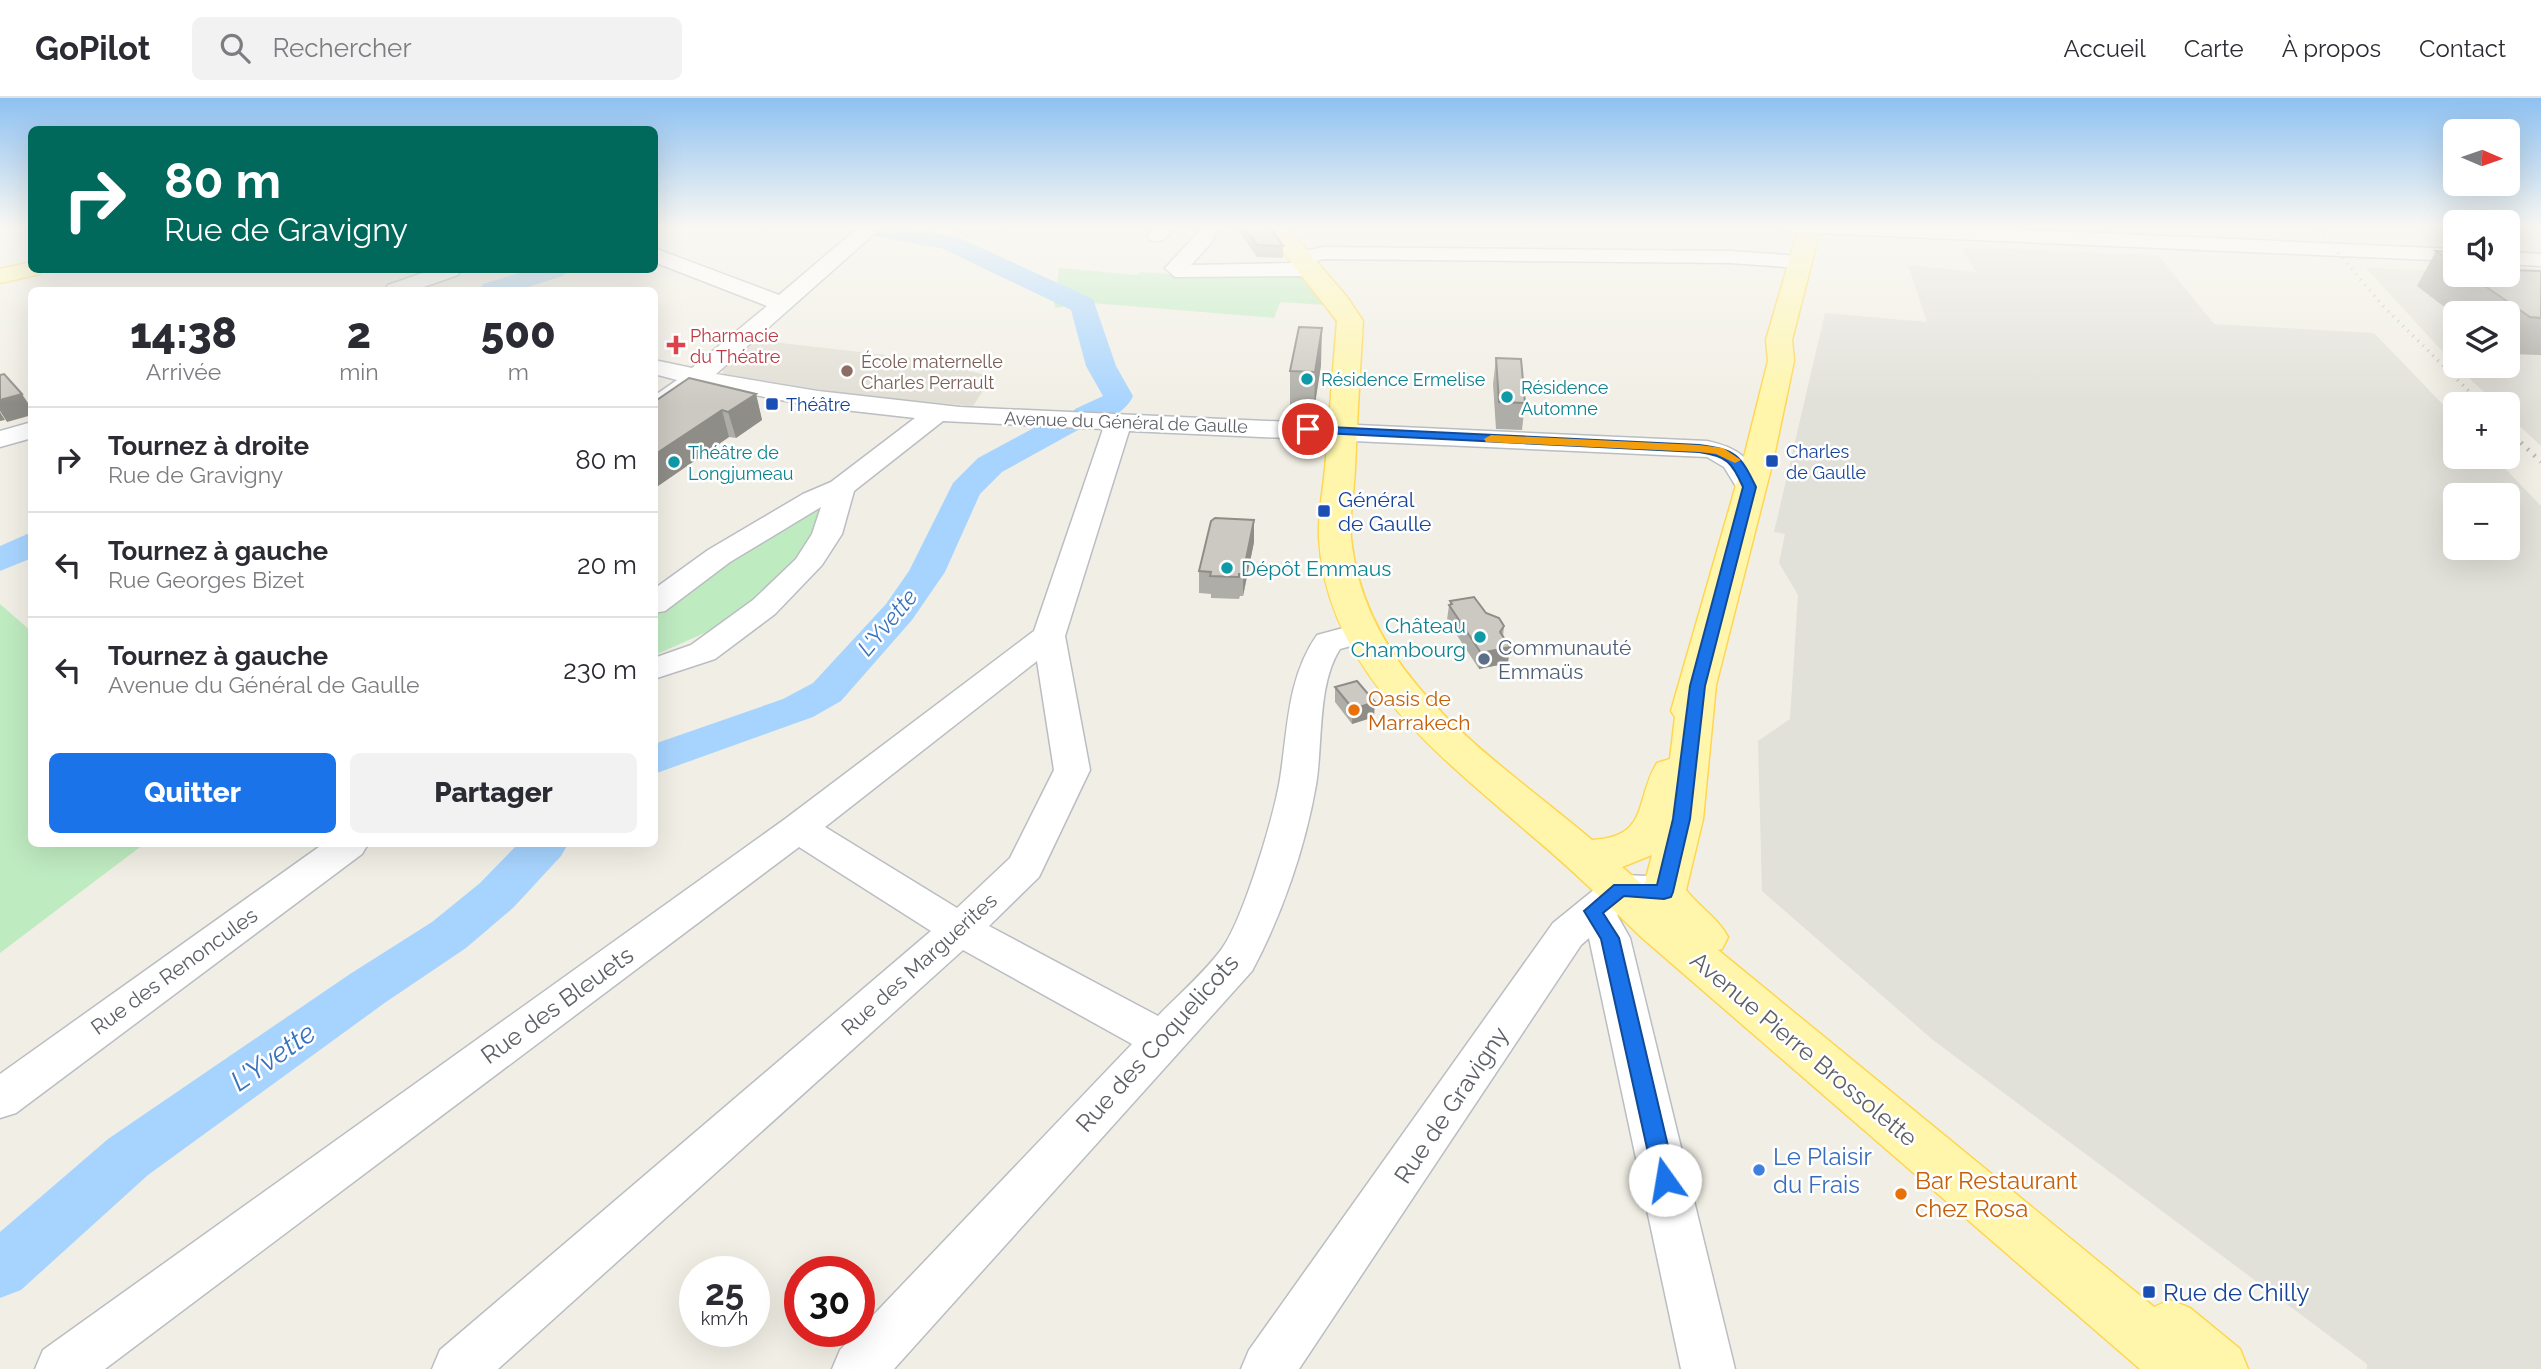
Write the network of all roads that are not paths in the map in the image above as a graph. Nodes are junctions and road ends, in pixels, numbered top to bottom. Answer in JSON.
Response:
{"nodes":[{"id":1,"x":734,"y":285,"type":"edge"},
{"id":2,"x":804,"y":285,"type":"edge"},
{"id":3,"x":1319,"y":285,"type":"edge"},
{"id":4,"x":1794,"y":285,"type":"edge"},
{"id":5,"x":782,"y":304,"type":"junction"},
{"id":6,"x":658,"y":368,"type":"edge"},
{"id":7,"x":697,"y":377,"type":"junction"},
{"id":8,"x":658,"y":405,"type":"edge"},
{"id":9,"x":937,"y":413,"type":"junction"},
{"id":10,"x":1119,"y":422,"type":"junction"},
{"id":11,"x":28,"y":431,"type":"edge"},
{"id":12,"x":1343,"y":431,"type":"junction"},
{"id":13,"x":0,"y":439,"type":"edge"},
{"id":14,"x":1750,"y":487,"type":"junction"},
{"id":15,"x":841,"y":488,"type":"junction"},
{"id":16,"x":658,"y":601,"type":"edge"},
{"id":17,"x":1362,"y":633,"type":"junction"},
{"id":18,"x":1049,"y":636,"type":"junction"},
{"id":19,"x":658,"y":667,"type":"edge"},
{"id":20,"x":1698,"y":686,"type":"junction"},
{"id":21,"x":797,"y":828,"type":"junction"},
{"id":22,"x":345,"y":847,"type":"edge"},
{"id":23,"x":1584,"y":856,"type":"junction"},
{"id":24,"x":1626,"y":898,"type":"junction"},
{"id":25,"x":960,"y":929,"type":"junction"},
{"id":26,"x":1161,"y":1040,"type":"junction"},
{"id":27,"x":0,"y":1099,"type":"edge"},
{"id":28,"x":62,"y":1369,"type":"edge"},
{"id":29,"x":459,"y":1369,"type":"edge"},
{"id":30,"x":859,"y":1369,"type":"edge"},
{"id":31,"x":1268,"y":1369,"type":"edge"},
{"id":32,"x":1708,"y":1369,"type":"edge"},
{"id":33,"x":2184,"y":1369,"type":"edge"},
{"id":34,"x":2219,"y":1369,"type":"edge"}],
"edges":[{"from":1,"to":5,"type":"street"},
{"from":2,"to":5,"type":"street"},
{"from":3,"to":12,"type":"main road"},
{"from":4,"to":14,"type":"main road"},
{"from":5,"to":7,"type":"street"},
{"from":6,"to":7,"type":"street","name":"Avenue du Général de Gaulle"},
{"from":7,"to":8,"type":"street"},
{"from":7,"to":9,"type":"street","name":"Avenue du Général de Gaulle"},
{"from":9,"to":10,"type":"street","name":"Avenue du Général de Gaulle"},
{"from":9,"to":15,"type":"street"},
{"from":10,"to":12,"type":"street","name":"Avenue du Général de Gaulle"},
{"from":10,"to":18,"type":"street","name":"Rue des Marguerites"},
{"from":11,"to":13,"type":"street"},
{"from":12,"to":14,"type":"street","name":"Avenue du Général de Gaulle"},
{"from":12,"to":17,"type":"main road"},
{"from":14,"to":20,"type":"main road"},
{"from":15,"to":16,"type":"street"},
{"from":15,"to":19,"type":"street"},
{"from":17,"to":23,"type":"main road"},
{"from":17,"to":26,"type":"street","name":"Rue des Coquelicots"},
{"from":18,"to":21,"type":"street","name":"Rue des Bleuets"},
{"from":18,"to":25,"type":"street","name":"Rue des Marguerites"},
{"from":20,"to":23,"type":"main road"},
{"from":20,"to":24,"type":"main road"},
{"from":21,"to":25,"type":"street"},
{"from":21,"to":28,"type":"street","name":"Rue des Bleuets"},
{"from":22,"to":27,"type":"street","name":"Rue des Renoncules"},
{"from":23,"to":24,"type":"main road"},
{"from":24,"to":31,"type":"street","name":"Rue de Gravigny"},
{"from":24,"to":32,"type":"street"},
{"from":24,"to":33,"type":"main road","name":"Avenue Pierre Brossolette"},
{"from":24,"to":34,"type":"main road","name":"Avenue Pierre Brossolette"},
{"from":25,"to":26,"type":"street"},
{"from":25,"to":29,"type":"street","name":"Rue des Marguerites"},
{"from":26,"to":30,"type":"street","name":"Rue des Coquelicots"}]}
